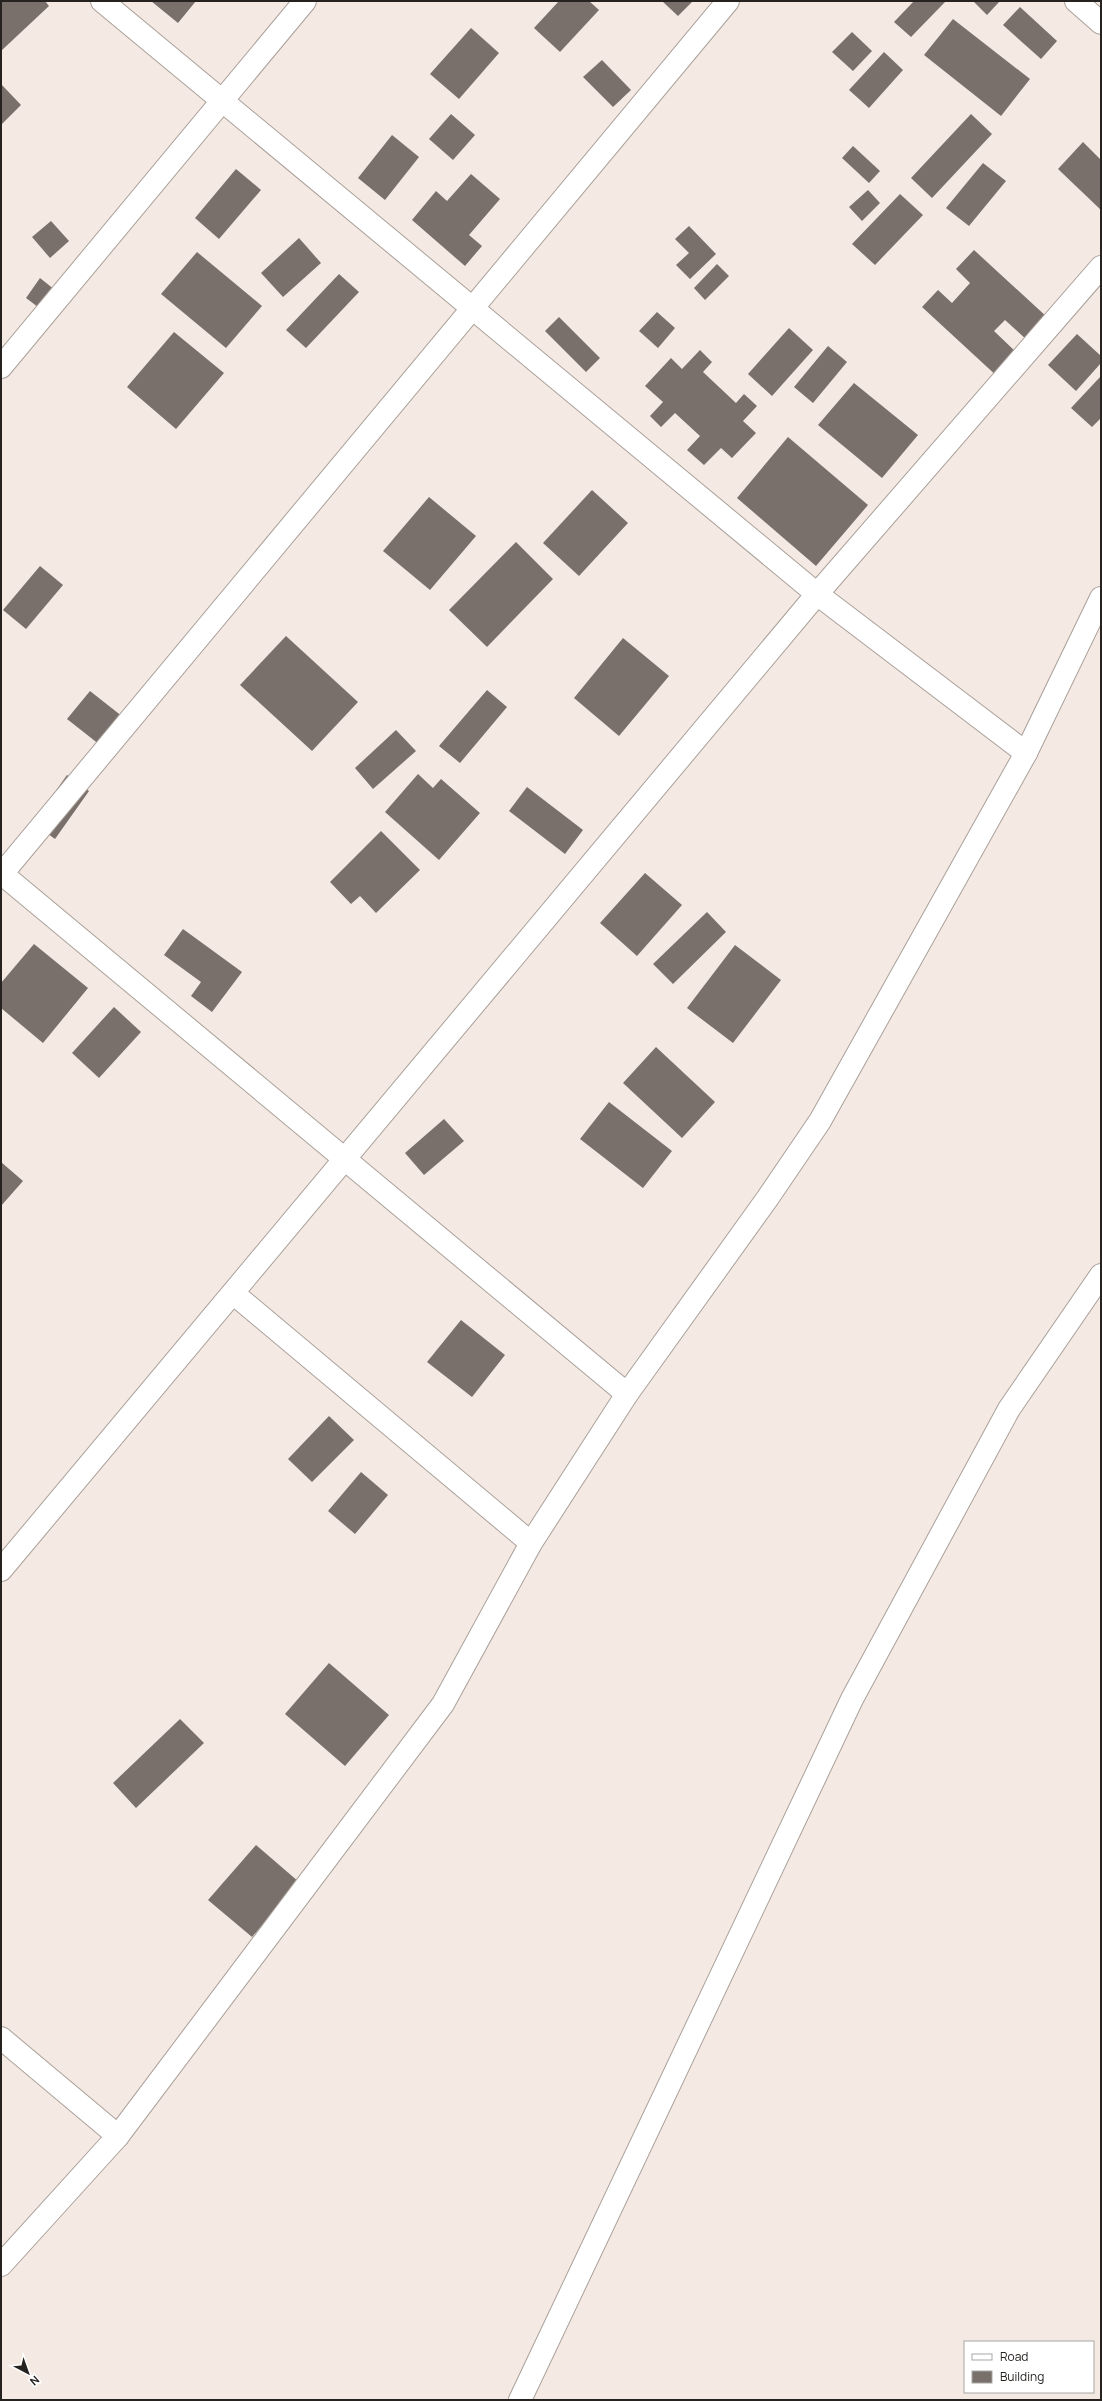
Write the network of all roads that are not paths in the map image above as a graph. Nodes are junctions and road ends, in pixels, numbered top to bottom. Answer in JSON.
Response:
{"nodes":[{"id":1,"x":102,"y":1,"type":"edge"},
{"id":2,"x":305,"y":1,"type":"edge"},
{"id":3,"x":728,"y":1,"type":"edge"},
{"id":4,"x":1076,"y":1,"type":"edge"},
{"id":5,"x":1101,"y":23,"type":"edge"},
{"id":6,"x":222,"y":101,"type":"junction"},
{"id":7,"x":1101,"y":268,"type":"edge"},
{"id":8,"x":472,"y":308,"type":"junction"},
{"id":9,"x":1,"y":367,"type":"edge"},
{"id":10,"x":817,"y":594,"type":"junction"},
{"id":11,"x":1101,"y":598,"type":"edge"},
{"id":12,"x":1026,"y":752,"type":"junction"},
{"id":13,"x":1,"y":874,"type":"edge"},
{"id":14,"x":345,"y":1159,"type":"junction"},
{"id":15,"x":1101,"y":1275,"type":"edge"},
{"id":16,"x":233,"y":1293,"type":"junction"},
{"id":17,"x":627,"y":1394,"type":"junction"},
{"id":18,"x":531,"y":1543,"type":"junction"},
{"id":19,"x":1,"y":1570,"type":"edge"},
{"id":20,"x":1,"y":2038,"type":"edge"},
{"id":21,"x":118,"y":2136,"type":"junction"},
{"id":22,"x":1,"y":2265,"type":"edge"},
{"id":23,"x":520,"y":2400,"type":"edge"}],
"edges":[{"from":1,"to":6,"type":"main road"},
{"from":2,"to":6,"type":"main road"},
{"from":3,"to":8,"type":"main road"},
{"from":4,"to":5,"type":"main road"},
{"from":6,"to":8,"type":"main road"},
{"from":6,"to":9,"type":"main road"},
{"from":7,"to":10,"type":"main road"},
{"from":8,"to":10,"type":"main road"},
{"from":8,"to":13,"type":"main road"},
{"from":10,"to":12,"type":"main road"},
{"from":10,"to":14,"type":"main road"},
{"from":11,"to":12,"type":"main road"},
{"from":12,"to":17,"type":"main road"},
{"from":13,"to":14,"type":"main road"},
{"from":14,"to":16,"type":"main road"},
{"from":14,"to":17,"type":"main road"},
{"from":15,"to":23,"type":"main road"},
{"from":16,"to":18,"type":"main road"},
{"from":16,"to":19,"type":"main road"},
{"from":17,"to":18,"type":"main road"},
{"from":18,"to":21,"type":"main road"},
{"from":20,"to":21,"type":"main road"},
{"from":21,"to":22,"type":"main road"}]}
